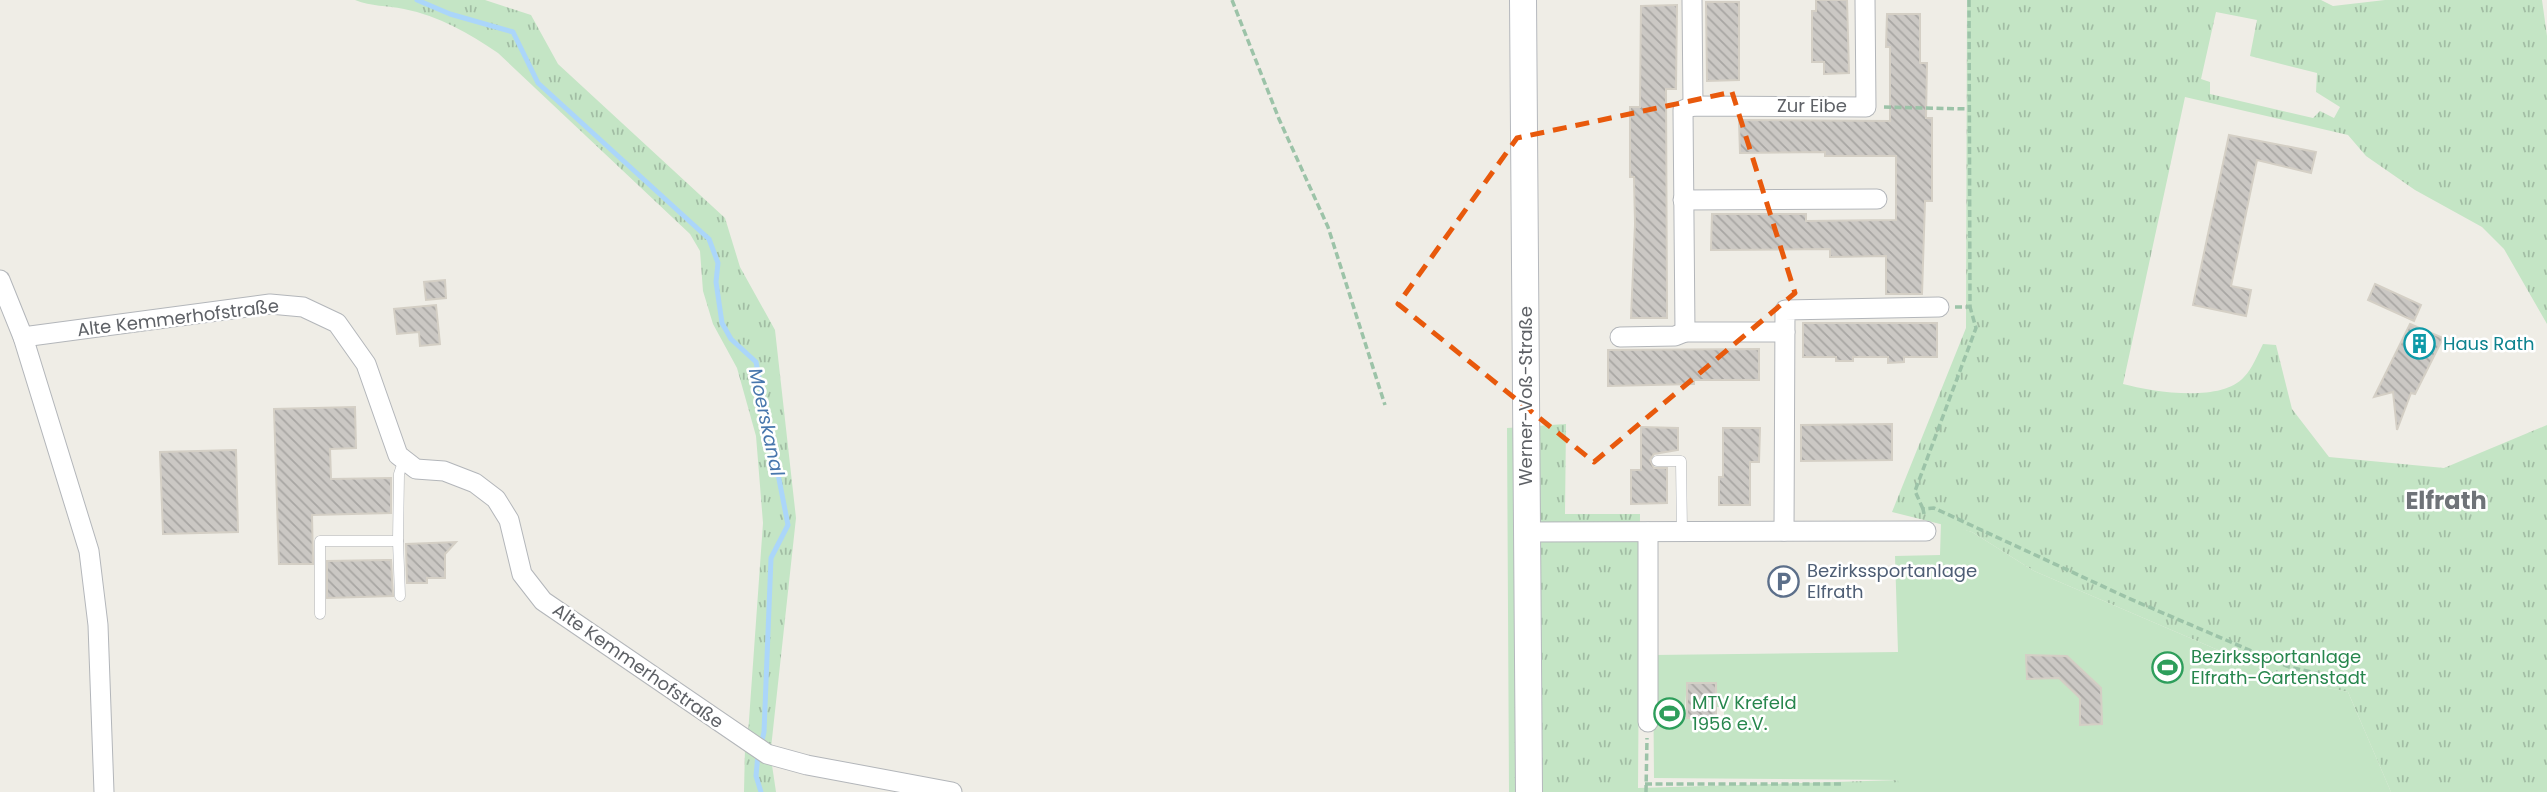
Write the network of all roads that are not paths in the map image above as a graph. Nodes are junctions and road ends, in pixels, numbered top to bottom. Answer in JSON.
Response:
{"nodes":[{"id":1,"x":1523,"y":0,"type":"edge"},
{"id":2,"x":1692,"y":0,"type":"edge"},
{"id":3,"x":1865,"y":0,"type":"edge"},
{"id":4,"x":1693,"y":106,"type":"junction"},
{"id":5,"x":1877,"y":199,"type":"dead end"},
{"id":6,"x":1683,"y":200,"type":"junction"},
{"id":7,"x":1,"y":285,"type":"edge"},
{"id":8,"x":1939,"y":307,"type":"road end"},
{"id":9,"x":1685,"y":332,"type":"junction"},
{"id":10,"x":1785,"y":332,"type":"junction"},
{"id":11,"x":23,"y":337,"type":"junction"},
{"id":12,"x":1620,"y":337,"type":"dead end"},
{"id":13,"x":404,"y":459,"type":"junction"},
{"id":14,"x":1657,"y":461,"type":"dead end"},
{"id":15,"x":1682,"y":531,"type":"junction"},
{"id":16,"x":1784,"y":531,"type":"junction"},
{"id":17,"x":1926,"y":531,"type":"road end"},
{"id":18,"x":1527,"y":532,"type":"junction"},
{"id":19,"x":1648,"y":532,"type":"junction"},
{"id":20,"x":398,"y":541,"type":"junction"},
{"id":21,"x":400,"y":596,"type":"dead end"},
{"id":22,"x":320,"y":614,"type":"dead end"},
{"id":23,"x":1648,"y":722,"type":"road end"},
{"id":24,"x":104,"y":792,"type":"edge"},
{"id":25,"x":953,"y":792,"type":"edge"},
{"id":26,"x":1529,"y":792,"type":"edge"}],
"edges":[{"from":1,"to":18,"type":"main road","name":"Werner-Voß-Straße"},
{"from":2,"to":4,"type":"street"},
{"from":3,"to":4,"type":"street","name":"Zur Eibe"},
{"from":4,"to":6,"type":"street"},
{"from":5,"to":6,"type":"street"},
{"from":6,"to":9,"type":"street"},
{"from":7,"to":11,"type":"street"},
{"from":8,"to":10,"type":"street"},
{"from":9,"to":10,"type":"street"},
{"from":9,"to":12,"type":"street"},
{"from":10,"to":16,"type":"street"},
{"from":11,"to":13,"type":"street","name":"Alte Kemmerhofstraße"},
{"from":11,"to":24,"type":"street"},
{"from":13,"to":20,"type":"lane"},
{"from":13,"to":25,"type":"street","name":"Alte Kemmerhofstraße"},
{"from":14,"to":15,"type":"lane"},
{"from":15,"to":16,"type":"street"},
{"from":15,"to":19,"type":"street"},
{"from":16,"to":17,"type":"street"},
{"from":18,"to":19,"type":"street"},
{"from":18,"to":26,"type":"main road","name":"Werner-Voß-Straße"},
{"from":19,"to":23,"type":"street"},
{"from":20,"to":21,"type":"lane"},
{"from":20,"to":22,"type":"lane"}]}
